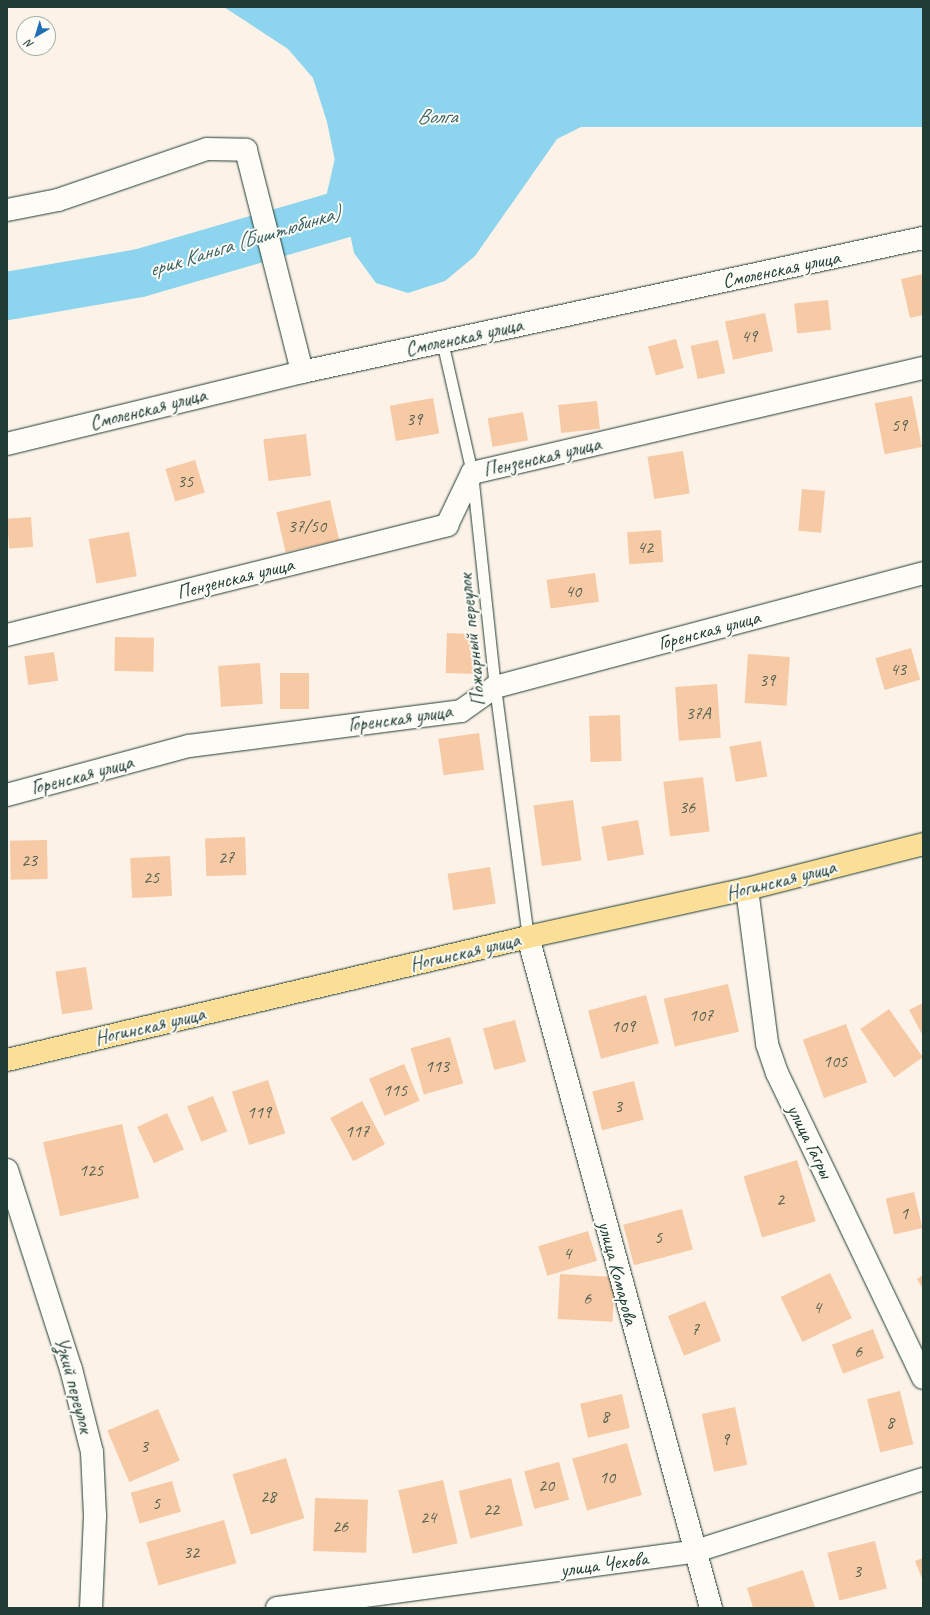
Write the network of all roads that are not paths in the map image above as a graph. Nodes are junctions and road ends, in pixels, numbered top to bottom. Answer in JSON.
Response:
{"nodes":[{"id":1,"x":7,"y":210,"type":"edge"},
{"id":2,"x":923,"y":238,"type":"edge"},
{"id":3,"x":442,"y":341,"type":"junction"},
{"id":4,"x":923,"y":368,"type":"edge"},
{"id":5,"x":302,"y":372,"type":"junction"},
{"id":6,"x":7,"y":444,"type":"edge"},
{"id":7,"x":472,"y":473,"type":"junction"},
{"id":8,"x":923,"y":573,"type":"edge"},
{"id":9,"x":7,"y":635,"type":"edge"},
{"id":10,"x":495,"y":687,"type":"junction"},
{"id":11,"x":7,"y":795,"type":"edge"},
{"id":12,"x":923,"y":844,"type":"edge"},
{"id":13,"x":747,"y":889,"type":"junction"},
{"id":14,"x":528,"y":936,"type":"junction"},
{"id":15,"x":7,"y":1060,"type":"edge"},
{"id":16,"x":7,"y":1170,"type":"edge"},
{"id":17,"x":923,"y":1378,"type":"edge"},
{"id":18,"x":923,"y":1480,"type":"edge"},
{"id":19,"x":693,"y":1552,"type":"junction"},
{"id":20,"x":91,"y":1608,"type":"edge"},
{"id":21,"x":276,"y":1608,"type":"edge"},
{"id":22,"x":711,"y":1608,"type":"edge"}],
"edges":[{"from":1,"to":5,"type":"street"},
{"from":2,"to":3,"type":"street","name":"Смоленская улица"},
{"from":3,"to":5,"type":"street","name":"Смоленская улица"},
{"from":3,"to":7,"type":"lane","name":"Пожарный переулок"},
{"from":4,"to":7,"type":"street","name":"Пензенская улица"},
{"from":5,"to":6,"type":"street","name":"Смоленская улица"},
{"from":7,"to":9,"type":"street","name":"Пензенская улица"},
{"from":7,"to":10,"type":"lane","name":"Пожарный переулок"},
{"from":8,"to":10,"type":"street","name":"Горенская улица"},
{"from":10,"to":11,"type":"street","name":"Горенская улица"},
{"from":10,"to":14,"type":"lane","name":"Пожарный переулок"},
{"from":12,"to":13,"type":"main road","name":"Ногинская улица"},
{"from":13,"to":14,"type":"main road","name":"Ногинская улица"},
{"from":13,"to":17,"type":"street","name":"улица Гагры"},
{"from":14,"to":15,"type":"main road","name":"Ногинская улица"},
{"from":14,"to":19,"type":"street","name":"улица Комарова"},
{"from":16,"to":20,"type":"street","name":"Узкий переулок"},
{"from":18,"to":19,"type":"street","name":"улица Чехова"},
{"from":19,"to":21,"type":"street","name":"улица Чехова"},
{"from":19,"to":22,"type":"street","name":"улица Комарова"}]}
